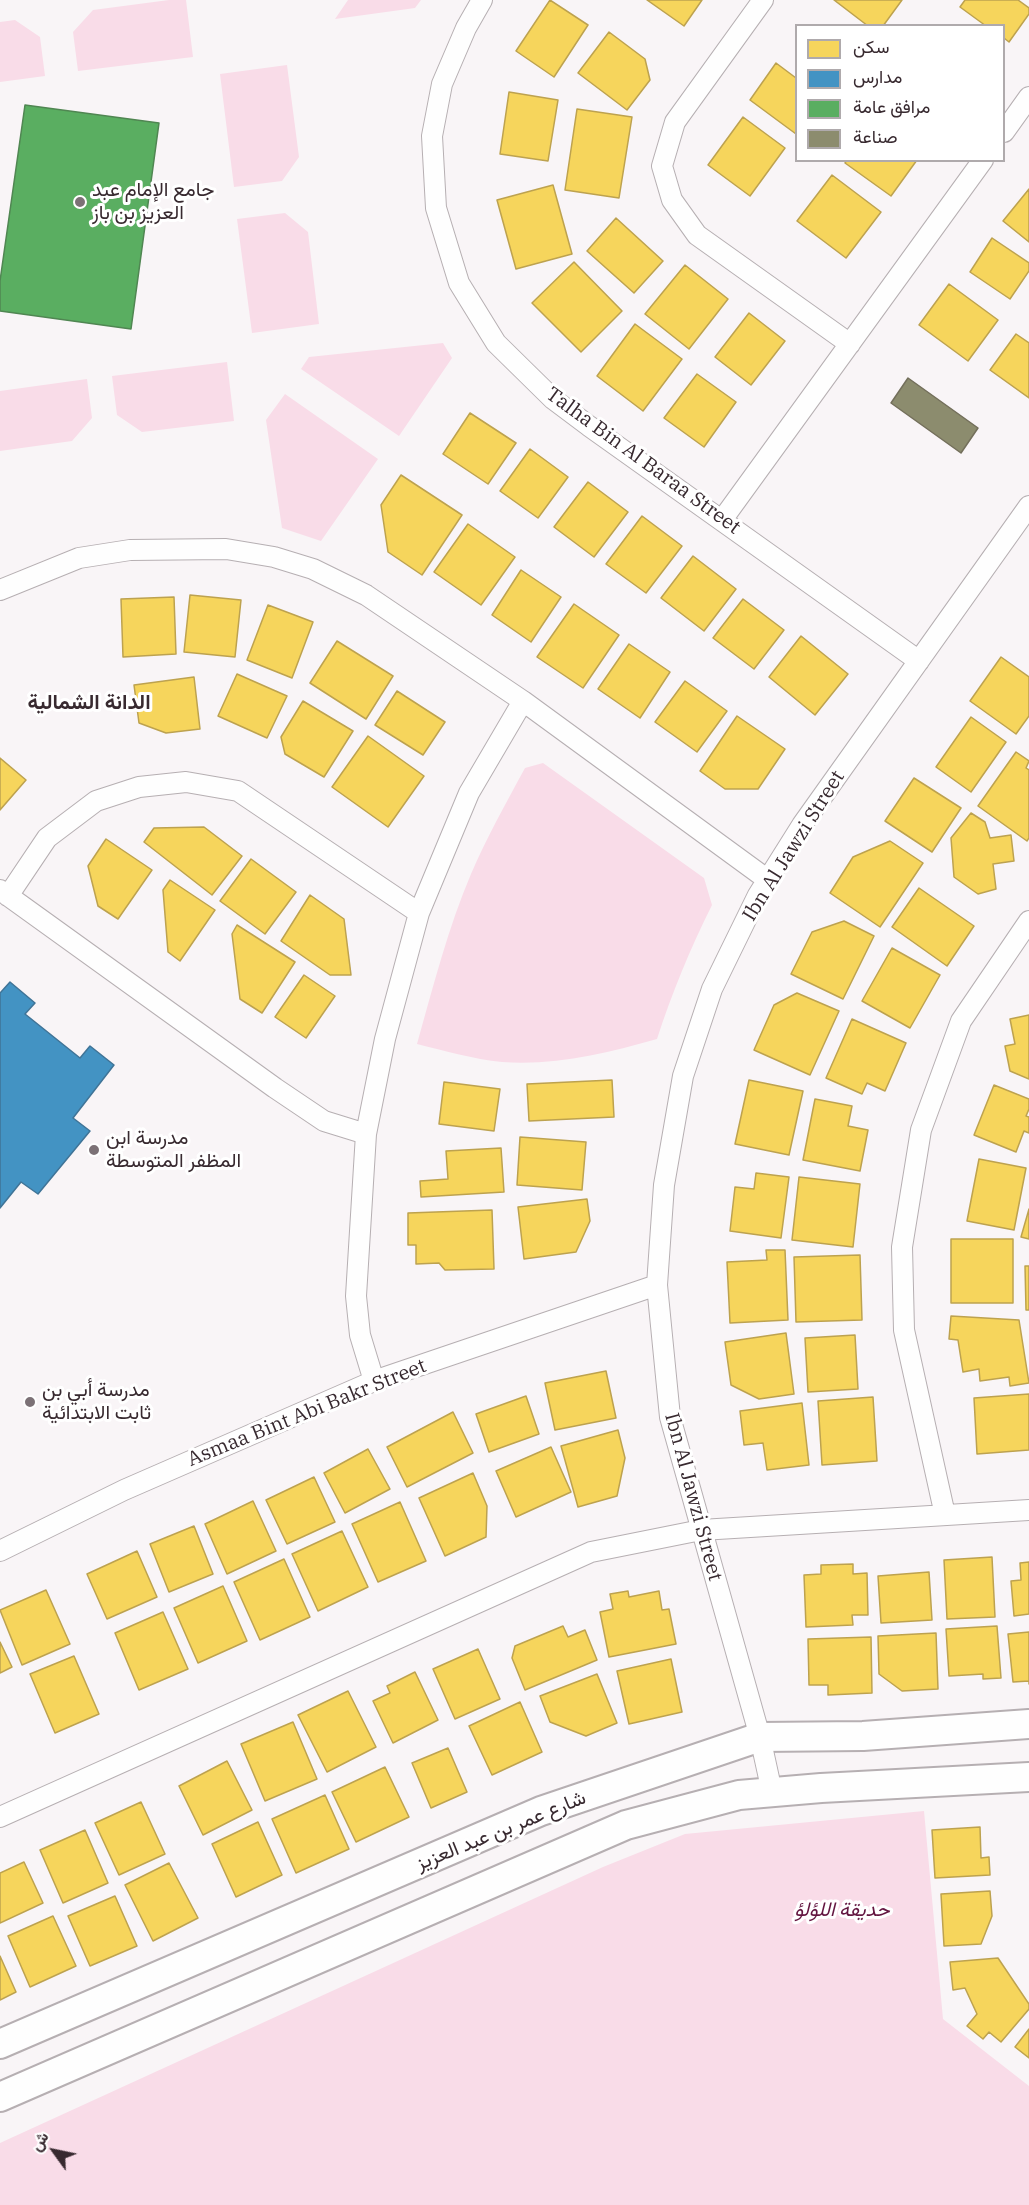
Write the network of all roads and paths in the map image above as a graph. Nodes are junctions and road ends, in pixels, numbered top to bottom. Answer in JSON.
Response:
{"nodes":[{"id":1,"x":482,"y":0,"type":"edge"},
{"id":2,"x":763,"y":0,"type":"edge"},
{"id":3,"x":1029,"y":97,"type":"edge"},
{"id":4,"x":1005,"y":131,"type":"edge"},
{"id":5,"x":982,"y":162,"type":"edge"},
{"id":6,"x":850,"y":345,"type":"junction"},
{"id":7,"x":1029,"y":506,"type":"edge"},
{"id":8,"x":722,"y":520,"type":"junction"},
{"id":9,"x":0,"y":590,"type":"edge"},
{"id":10,"x":919,"y":661,"type":"junction"},
{"id":11,"x":524,"y":701,"type":"junction"},
{"id":12,"x":768,"y":879,"type":"junction"},
{"id":13,"x":4,"y":893,"type":"edge"},
{"id":14,"x":419,"y":913,"type":"junction"},
{"id":15,"x":1029,"y":921,"type":"edge"},
{"id":16,"x":366,"y":1134,"type":"junction"},
{"id":17,"x":657,"y":1285,"type":"junction"},
{"id":18,"x":375,"y":1381,"type":"junction"},
{"id":19,"x":1029,"y":1510,"type":"edge"},
{"id":20,"x":945,"y":1515,"type":"junction"},
{"id":21,"x":701,"y":1530,"type":"junction"},
{"id":22,"x":0,"y":1551,"type":"edge"},
{"id":23,"x":1029,"y":1724,"type":"edge"},
{"id":24,"x":760,"y":1737,"type":"junction"},
{"id":25,"x":1029,"y":1777,"type":"edge"},
{"id":26,"x":772,"y":1792,"type":"junction"},
{"id":27,"x":0,"y":1817,"type":"edge"},
{"id":28,"x":0,"y":2044,"type":"edge"},
{"id":29,"x":0,"y":2097,"type":"edge"}],
"edges":[{"from":1,"to":8,"type":"street","name":"Talha Bin Al Baraa Street"},
{"from":2,"to":6,"type":"street"},
{"from":3,"to":4,"type":"street"},
{"from":5,"to":6,"type":"street"},
{"from":6,"to":8,"type":"street"},
{"from":7,"to":10,"type":"street","name":"Ibn Al Jawzi Street"},
{"from":8,"to":10,"type":"street","name":"Talha Bin Al Baraa Street"},
{"from":9,"to":11,"type":"street"},
{"from":10,"to":12,"type":"street","name":"Ibn Al Jawzi Street"},
{"from":11,"to":12,"type":"street"},
{"from":11,"to":14,"type":"street"},
{"from":12,"to":17,"type":"street","name":"Ibn Al Jawzi Street"},
{"from":13,"to":14,"type":"street"},
{"from":13,"to":16,"type":"street"},
{"from":14,"to":16,"type":"street"},
{"from":15,"to":20,"type":"street"},
{"from":16,"to":18,"type":"street"},
{"from":17,"to":18,"type":"street","name":"Asmaa Bint Abi Bakr Street"},
{"from":17,"to":21,"type":"street","name":"Ibn Al Jawzi Street"},
{"from":18,"to":22,"type":"street","name":"Asmaa Bint Abi Bakr Street"},
{"from":19,"to":20,"type":"street"},
{"from":20,"to":21,"type":"street"},
{"from":21,"to":24,"type":"street","name":"Ibn Al Jawzi Street"},
{"from":21,"to":27,"type":"street"},
{"from":23,"to":24,"type":"street","name":"شارع عمر بن عبد العزيز"},
{"from":24,"to":26,"type":"street","name":"Ibn Al Jawzi Street"},
{"from":24,"to":28,"type":"street","name":"شارع عمر بن عبد العزيز"},
{"from":25,"to":26,"type":"street"},
{"from":26,"to":29,"type":"street"}]}
